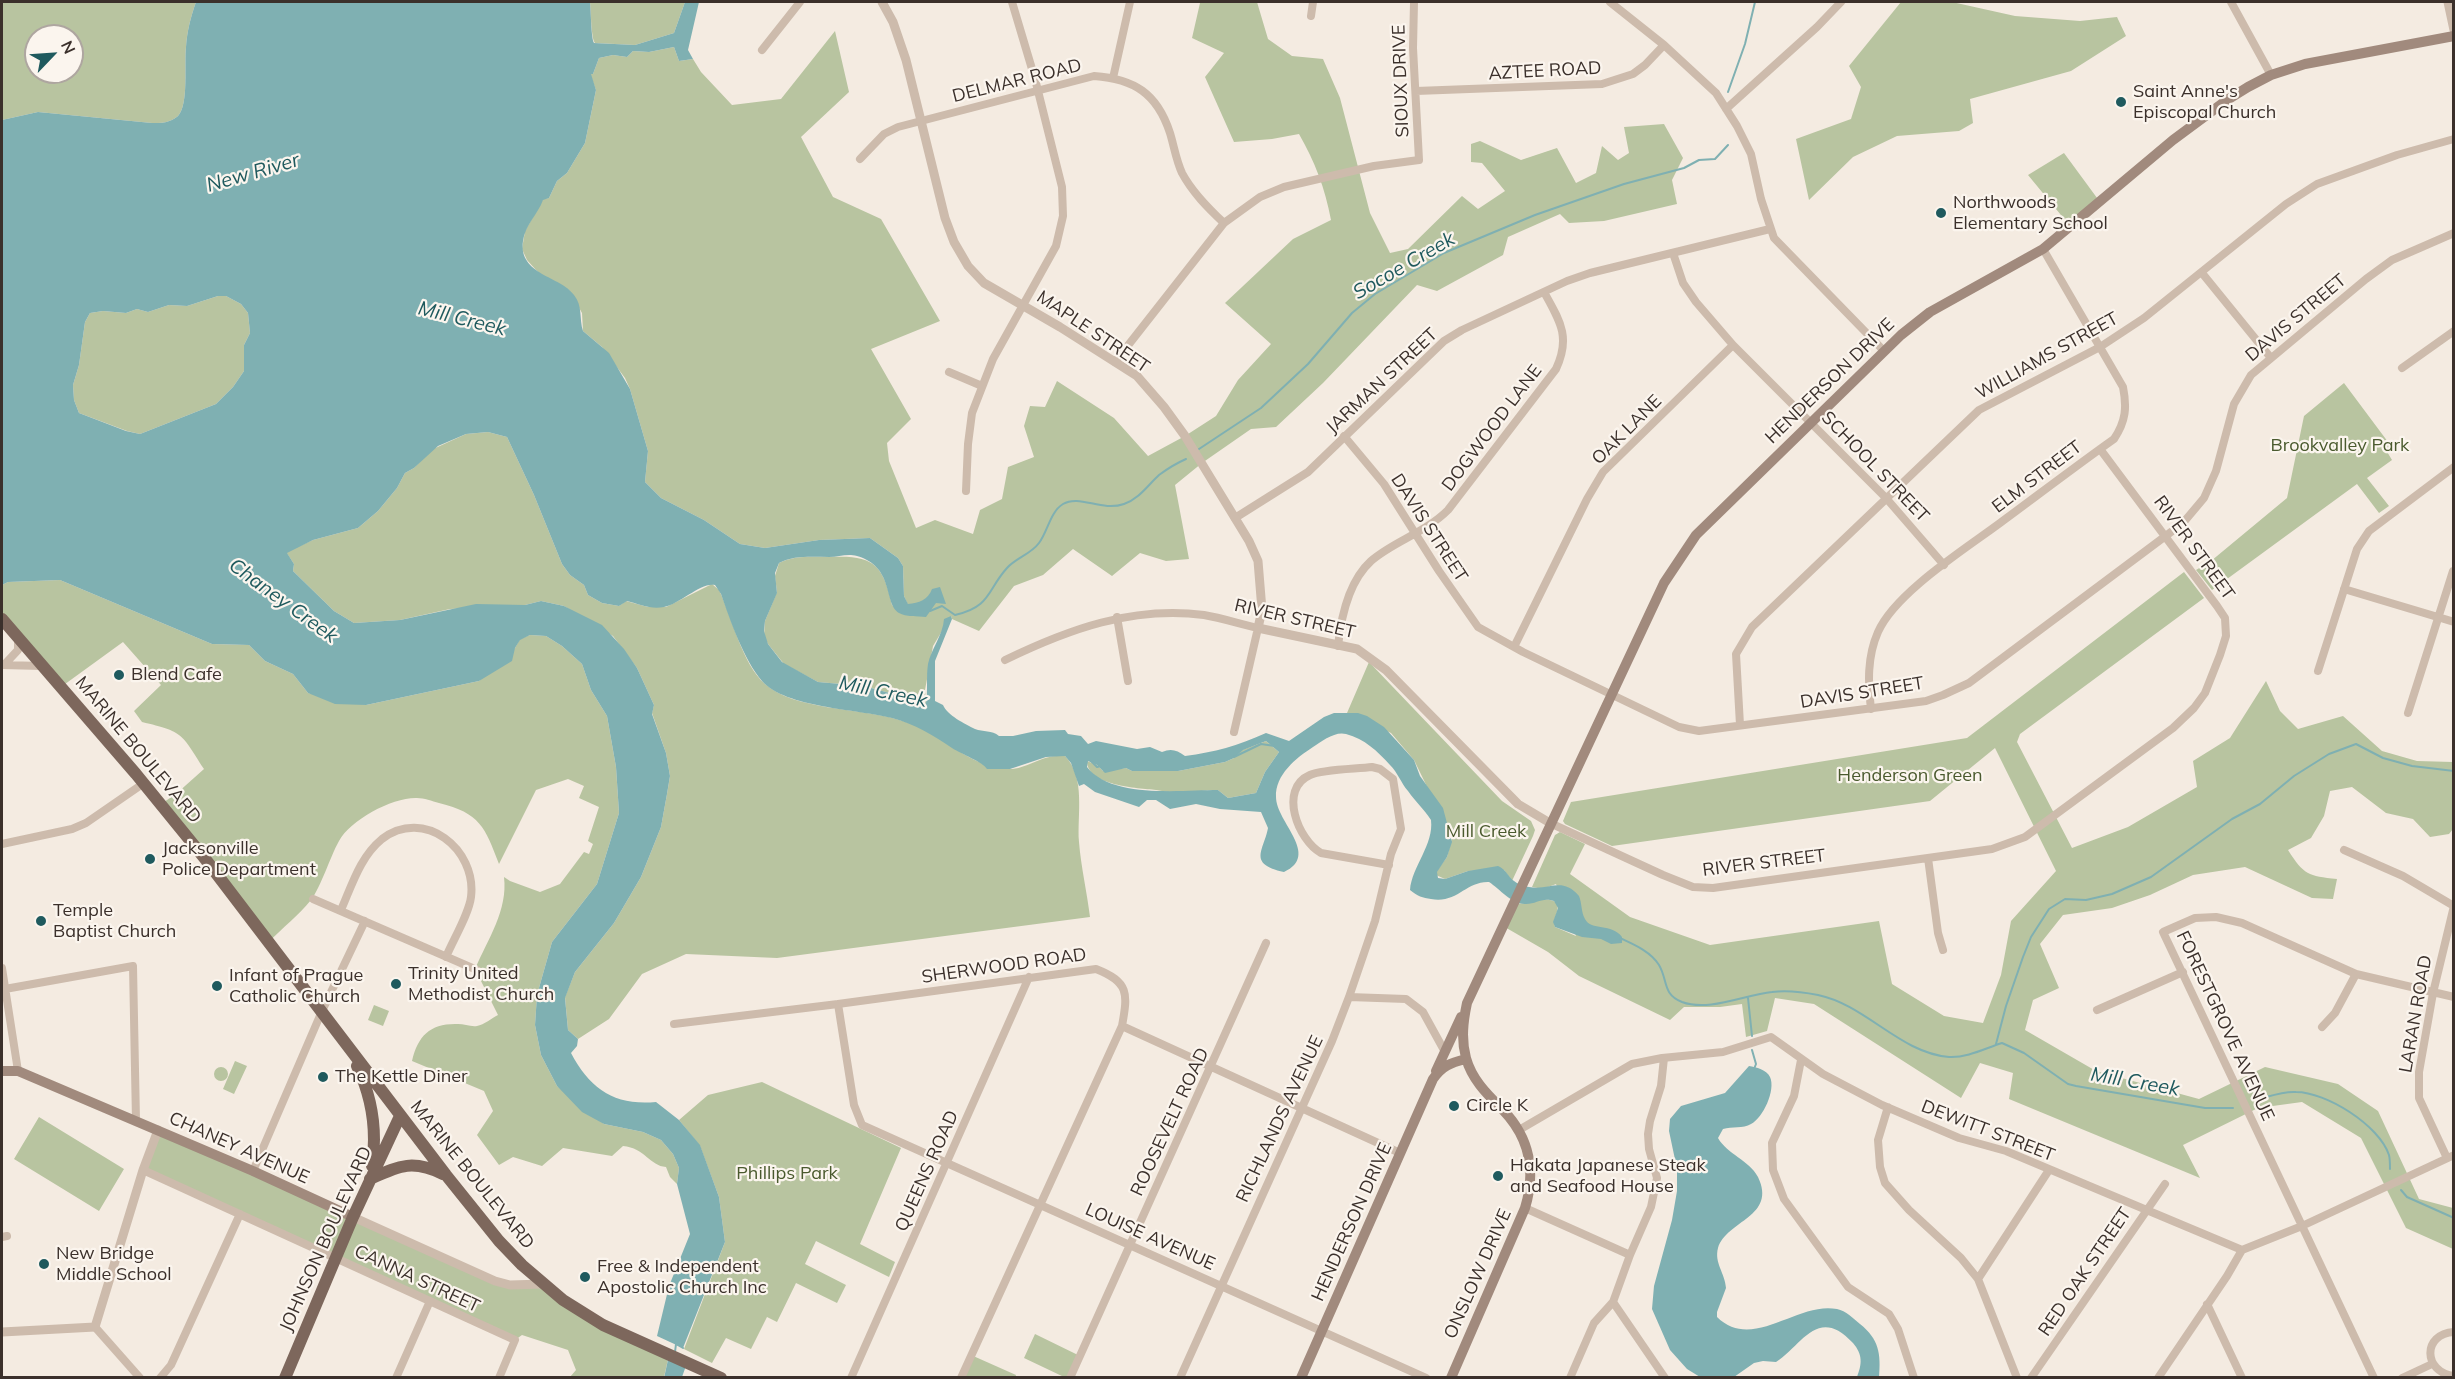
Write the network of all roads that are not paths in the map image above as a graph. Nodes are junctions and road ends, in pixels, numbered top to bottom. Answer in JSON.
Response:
{"nodes":[{"id":1,"x":800,"y":2,"type":"edge"},
{"id":2,"x":882,"y":2,"type":"edge"},
{"id":3,"x":1012,"y":2,"type":"edge"},
{"id":4,"x":1130,"y":2,"type":"edge"},
{"id":5,"x":1313,"y":2,"type":"edge"},
{"id":6,"x":1414,"y":2,"type":"edge"},
{"id":7,"x":1610,"y":2,"type":"edge"},
{"id":8,"x":1841,"y":2,"type":"edge"},
{"id":9,"x":2231,"y":2,"type":"edge"},
{"id":10,"x":2448,"y":2,"type":"edge"},
{"id":11,"x":1311,"y":16,"type":"dead end"},
{"id":12,"x":2454,"y":30,"type":"edge"},
{"id":13,"x":2454,"y":36,"type":"edge"},
{"id":14,"x":1664,"y":45,"type":"junction"},
{"id":15,"x":762,"y":50,"type":"dead end"},
{"id":16,"x":2271,"y":75,"type":"junction"},
{"id":17,"x":1113,"y":78,"type":"junction"},
{"id":18,"x":1038,"y":90,"type":"junction"},
{"id":19,"x":1416,"y":91,"type":"junction"},
{"id":20,"x":1726,"y":109,"type":"junction"},
{"id":21,"x":920,"y":120,"type":"junction"},
{"id":22,"x":2454,"y":140,"type":"edge"},
{"id":23,"x":860,"y":159,"type":"dead end"},
{"id":24,"x":1224,"y":223,"type":"junction"},
{"id":25,"x":1770,"y":229,"type":"junction"},
{"id":26,"x":2454,"y":233,"type":"edge"},
{"id":27,"x":2043,"y":249,"type":"junction"},
{"id":28,"x":1672,"y":253,"type":"junction"},
{"id":29,"x":2202,"y":273,"type":"junction"},
{"id":30,"x":1544,"y":292,"type":"junction"},
{"id":31,"x":1023,"y":305,"type":"junction"},
{"id":32,"x":2454,"y":331,"type":"edge"},
{"id":33,"x":1733,"y":345,"type":"junction"},
{"id":34,"x":2100,"y":346,"type":"junction"},
{"id":35,"x":1884,"y":351,"type":"junction"},
{"id":36,"x":2271,"y":358,"type":"junction"},
{"id":37,"x":1114,"y":362,"type":"junction"},
{"id":38,"x":2402,"y":368,"type":"dead end"},
{"id":39,"x":949,"y":372,"type":"dead end"},
{"id":40,"x":982,"y":386,"type":"junction"},
{"id":41,"x":1810,"y":422,"type":"junction"},
{"id":42,"x":1344,"y":436,"type":"junction"},
{"id":43,"x":2100,"y":449,"type":"junction"},
{"id":44,"x":2454,"y":467,"type":"edge"},
{"id":45,"x":966,"y":491,"type":"dead end"},
{"id":46,"x":1886,"y":498,"type":"junction"},
{"id":47,"x":1235,"y":518,"type":"junction"},
{"id":48,"x":1415,"y":534,"type":"junction"},
{"id":49,"x":2165,"y":537,"type":"junction"},
{"id":50,"x":1944,"y":565,"type":"junction"},
{"id":51,"x":2453,"y":572,"type":"edge"},
{"id":52,"x":2344,"y":589,"type":"junction"},
{"id":53,"x":2440,"y":617,"type":"junction"},
{"id":54,"x":1117,"y":618,"type":"junction"},
{"id":55,"x":2,"y":619,"type":"edge"},
{"id":56,"x":2454,"y":622,"type":"edge"},
{"id":57,"x":1258,"y":628,"type":"junction"},
{"id":58,"x":18,"y":638,"type":"junction"},
{"id":59,"x":1338,"y":646,"type":"junction"},
{"id":60,"x":1514,"y":647,"type":"junction"},
{"id":61,"x":1005,"y":660,"type":"dead end"},
{"id":62,"x":3,"y":665,"type":"edge"},
{"id":63,"x":42,"y":666,"type":"junction"},
{"id":64,"x":2318,"y":671,"type":"dead end"},
{"id":65,"x":1128,"y":681,"type":"dead end"},
{"id":66,"x":1612,"y":695,"type":"junction"},
{"id":67,"x":1871,"y":708,"type":"junction"},
{"id":68,"x":2408,"y":713,"type":"dead end"},
{"id":69,"x":1740,"y":725,"type":"junction"},
{"id":70,"x":1234,"y":732,"type":"dead end"},
{"id":71,"x":144,"y":783,"type":"junction"},
{"id":72,"x":1550,"y":823,"type":"junction"},
{"id":73,"x":2,"y":843,"type":"edge"},
{"id":74,"x":2344,"y":850,"type":"dead end"},
{"id":75,"x":1928,"y":858,"type":"junction"},
{"id":76,"x":1389,"y":865,"type":"junction"},
{"id":77,"x":313,"y":899,"type":"dead end"},
{"id":78,"x":2454,"y":906,"type":"edge"},
{"id":79,"x":341,"y":910,"type":"junction"},
{"id":80,"x":365,"y":921,"type":"junction"},
{"id":81,"x":1266,"y":943,"type":"dead end"},
{"id":82,"x":1942,"y":950,"type":"dead end"},
{"id":83,"x":446,"y":957,"type":"junction"},
{"id":84,"x":2,"y":968,"type":"edge"},
{"id":85,"x":477,"y":970,"type":"dead end"},
{"id":86,"x":2183,"y":972,"type":"junction"},
{"id":87,"x":2356,"y":974,"type":"junction"},
{"id":88,"x":1029,"y":977,"type":"junction"},
{"id":89,"x":5,"y":989,"type":"junction"},
{"id":90,"x":2433,"y":993,"type":"junction"},
{"id":91,"x":1349,"y":997,"type":"junction"},
{"id":92,"x":2454,"y":997,"type":"edge"},
{"id":93,"x":1467,"y":1003,"type":"junction"},
{"id":94,"x":838,"y":1004,"type":"junction"},
{"id":95,"x":322,"y":1011,"type":"junction"},
{"id":96,"x":2097,"y":1011,"type":"dead end"},
{"id":97,"x":674,"y":1024,"type":"dead end"},
{"id":98,"x":1122,"y":1026,"type":"junction"},
{"id":99,"x":2322,"y":1027,"type":"dead end"},
{"id":100,"x":346,"y":1043,"type":"junction"},
{"id":101,"x":1445,"y":1052,"type":"junction"},
{"id":102,"x":1664,"y":1058,"type":"junction"},
{"id":103,"x":1466,"y":1059,"type":"junction"},
{"id":104,"x":1801,"y":1060,"type":"junction"},
{"id":105,"x":1211,"y":1068,"type":"junction"},
{"id":106,"x":2,"y":1071,"type":"edge"},
{"id":107,"x":18,"y":1071,"type":"junction"},
{"id":108,"x":1433,"y":1079,"type":"junction"},
{"id":109,"x":1888,"y":1107,"type":"junction"},
{"id":110,"x":1302,"y":1108,"type":"junction"},
{"id":111,"x":400,"y":1116,"type":"junction"},
{"id":112,"x":136,"y":1121,"type":"junction"},
{"id":113,"x":158,"y":1130,"type":"junction"},
{"id":114,"x":1519,"y":1130,"type":"junction"},
{"id":115,"x":1400,"y":1153,"type":"junction"},
{"id":116,"x":2450,"y":1156,"type":"edge"},
{"id":117,"x":947,"y":1164,"type":"junction"},
{"id":118,"x":143,"y":1170,"type":"junction"},
{"id":119,"x":2049,"y":1170,"type":"junction"},
{"id":120,"x":253,"y":1171,"type":"junction"},
{"id":121,"x":446,"y":1175,"type":"junction"},
{"id":122,"x":370,"y":1179,"type":"junction"},
{"id":123,"x":2165,"y":1184,"type":"dead end"},
{"id":124,"x":1039,"y":1204,"type":"junction"},
{"id":125,"x":1525,"y":1208,"type":"junction"},
{"id":126,"x":2144,"y":1211,"type":"junction"},
{"id":127,"x":240,"y":1215,"type":"junction"},
{"id":128,"x":353,"y":1217,"type":"junction"},
{"id":129,"x":2302,"y":1226,"type":"junction"},
{"id":130,"x":1130,"y":1244,"type":"junction"},
{"id":131,"x":2242,"y":1250,"type":"junction"},
{"id":132,"x":1630,"y":1255,"type":"junction"},
{"id":133,"x":336,"y":1258,"type":"junction"},
{"id":134,"x":1978,"y":1279,"type":"junction"},
{"id":135,"x":544,"y":1284,"type":"junction"},
{"id":136,"x":1221,"y":1284,"type":"junction"},
{"id":137,"x":430,"y":1301,"type":"junction"},
{"id":138,"x":1613,"y":1302,"type":"junction"},
{"id":139,"x":2207,"y":1304,"type":"junction"},
{"id":140,"x":95,"y":1327,"type":"junction"},
{"id":141,"x":2,"y":1332,"type":"edge"},
{"id":142,"x":1321,"y":1332,"type":"junction"},
{"id":143,"x":2454,"y":1332,"type":"edge"},
{"id":144,"x":2432,"y":1364,"type":"junction"},
{"id":145,"x":2454,"y":1376,"type":"edge"},
{"id":146,"x":140,"y":1377,"type":"edge"},
{"id":147,"x":160,"y":1377,"type":"edge"},
{"id":148,"x":285,"y":1377,"type":"edge"},
{"id":149,"x":396,"y":1377,"type":"edge"},
{"id":150,"x":499,"y":1377,"type":"edge"},
{"id":151,"x":721,"y":1377,"type":"edge"},
{"id":152,"x":851,"y":1377,"type":"edge"},
{"id":153,"x":961,"y":1377,"type":"edge"},
{"id":154,"x":1070,"y":1377,"type":"edge"},
{"id":155,"x":1179,"y":1377,"type":"edge"},
{"id":156,"x":1301,"y":1377,"type":"edge"},
{"id":157,"x":1426,"y":1377,"type":"edge"},
{"id":158,"x":1451,"y":1377,"type":"edge"},
{"id":159,"x":1570,"y":1377,"type":"edge"},
{"id":160,"x":1665,"y":1377,"type":"edge"},
{"id":161,"x":1914,"y":1377,"type":"edge"},
{"id":162,"x":2017,"y":1377,"type":"edge"},
{"id":163,"x":2031,"y":1377,"type":"edge"},
{"id":164,"x":2158,"y":1377,"type":"edge"},
{"id":165,"x":2242,"y":1377,"type":"edge"},
{"id":166,"x":2374,"y":1377,"type":"edge"},
{"id":167,"x":2402,"y":1377,"type":"edge"}],
"edges":[{"from":1,"to":15,"type":"street"},
{"from":2,"to":21,"type":"street","name":"MAPLE STREET"},
{"from":3,"to":18,"type":"street"},
{"from":4,"to":17,"type":"street"},
{"from":5,"to":11,"type":"street"},
{"from":6,"to":19,"type":"street","name":"SIOUX DRIVE"},
{"from":7,"to":14,"type":"street"},
{"from":8,"to":20,"type":"street"},
{"from":9,"to":16,"type":"street"},
{"from":10,"to":12,"type":"street"},
{"from":13,"to":16,"type":"main road","name":"HENDERSON DRIVE"},
{"from":14,"to":19,"type":"street","name":"AZTEE ROAD"},
{"from":14,"to":20,"type":"street"},
{"from":16,"to":27,"type":"main road","name":"HENDERSON DRIVE"},
{"from":17,"to":18,"type":"street","name":"DELMAR ROAD"},
{"from":17,"to":24,"type":"street","name":"DELMAR ROAD"},
{"from":18,"to":21,"type":"street","name":"DELMAR ROAD"},
{"from":18,"to":31,"type":"street"},
{"from":19,"to":24,"type":"street","name":"SIOUX DRIVE"},
{"from":20,"to":25,"type":"street"},
{"from":21,"to":23,"type":"street","name":"DELMAR ROAD"},
{"from":21,"to":31,"type":"street","name":"MAPLE STREET"},
{"from":22,"to":29,"type":"street","name":"WILLIAMS STREET"},
{"from":24,"to":37,"type":"street"},
{"from":25,"to":28,"type":"street","name":"JARMAN STREET"},
{"from":25,"to":35,"type":"street"},
{"from":26,"to":36,"type":"street","name":"DAVIS STREET"},
{"from":27,"to":34,"type":"street","name":"ELM STREET"},
{"from":27,"to":35,"type":"main road","name":"HENDERSON DRIVE"},
{"from":28,"to":30,"type":"street","name":"JARMAN STREET"},
{"from":28,"to":33,"type":"street","name":"SCHOOL STREET"},
{"from":29,"to":34,"type":"street","name":"WILLIAMS STREET"},
{"from":29,"to":36,"type":"street"},
{"from":30,"to":42,"type":"street","name":"JARMAN STREET"},
{"from":30,"to":48,"type":"street","name":"DOGWOOD LANE"},
{"from":31,"to":37,"type":"street","name":"MAPLE STREET"},
{"from":31,"to":40,"type":"street"},
{"from":32,"to":38,"type":"street"},
{"from":33,"to":41,"type":"street","name":"SCHOOL STREET"},
{"from":33,"to":60,"type":"street","name":"OAK LANE"},
{"from":34,"to":43,"type":"street","name":"ELM STREET"},
{"from":34,"to":46,"type":"street","name":"WILLIAMS STREET"},
{"from":35,"to":41,"type":"main road","name":"HENDERSON DRIVE"},
{"from":36,"to":49,"type":"street","name":"DAVIS STREET"},
{"from":37,"to":47,"type":"street","name":"MAPLE STREET"},
{"from":39,"to":40,"type":"street"},
{"from":40,"to":45,"type":"street"},
{"from":41,"to":46,"type":"street","name":"SCHOOL STREET"},
{"from":41,"to":66,"type":"main road","name":"HENDERSON DRIVE"},
{"from":42,"to":47,"type":"street","name":"JARMAN STREET"},
{"from":42,"to":48,"type":"street","name":"DAVIS STREET"},
{"from":43,"to":49,"type":"street","name":"RIVER STREET"},
{"from":43,"to":50,"type":"street","name":"ELM STREET"},
{"from":44,"to":52,"type":"street"},
{"from":46,"to":50,"type":"street","name":"SCHOOL STREET"},
{"from":46,"to":69,"type":"street","name":"WILLIAMS STREET"},
{"from":47,"to":57,"type":"street","name":"MAPLE STREET"},
{"from":48,"to":59,"type":"street","name":"DOGWOOD LANE"},
{"from":48,"to":60,"type":"street","name":"DAVIS STREET"},
{"from":49,"to":67,"type":"street","name":"DAVIS STREET"},
{"from":49,"to":75,"type":"street","name":"RIVER STREET"},
{"from":50,"to":67,"type":"street","name":"ELM STREET"},
{"from":51,"to":53,"type":"street"},
{"from":52,"to":53,"type":"street"},
{"from":52,"to":64,"type":"street"},
{"from":53,"to":56,"type":"street"},
{"from":53,"to":68,"type":"street"},
{"from":54,"to":57,"type":"street","name":"RIVER STREET"},
{"from":54,"to":61,"type":"street","name":"RIVER STREET"},
{"from":54,"to":65,"type":"street"},
{"from":55,"to":58,"type":"main road","name":"MARINE BOULEVARD"},
{"from":57,"to":59,"type":"street","name":"RIVER STREET"},
{"from":57,"to":70,"type":"street","name":"MAPLE STREET"},
{"from":58,"to":62,"type":"street"},
{"from":58,"to":63,"type":"main road","name":"MARINE BOULEVARD"},
{"from":59,"to":72,"type":"street","name":"RIVER STREET"},
{"from":60,"to":66,"type":"street","name":"DAVIS STREET"},
{"from":62,"to":63,"type":"street"},
{"from":63,"to":71,"type":"main road","name":"MARINE BOULEVARD"},
{"from":66,"to":69,"type":"street","name":"DAVIS STREET"},
{"from":66,"to":72,"type":"main road","name":"HENDERSON DRIVE"},
{"from":67,"to":69,"type":"street","name":"DAVIS STREET"},
{"from":71,"to":73,"type":"street"},
{"from":71,"to":95,"type":"main road","name":"MARINE BOULEVARD"},
{"from":72,"to":75,"type":"street","name":"RIVER STREET"},
{"from":72,"to":93,"type":"main road","name":"HENDERSON DRIVE"},
{"from":74,"to":78,"type":"street"},
{"from":75,"to":82,"type":"street"},
{"from":76,"to":76,"type":"street","name":"RICHLANDS AVENUE"},
{"from":76,"to":91,"type":"street","name":"RICHLANDS AVENUE"},
{"from":77,"to":79,"type":"street"},
{"from":78,"to":90,"type":"street","name":"LARAN ROAD"},
{"from":79,"to":80,"type":"street"},
{"from":79,"to":83,"type":"street"},
{"from":80,"to":83,"type":"street"},
{"from":80,"to":95,"type":"street"},
{"from":81,"to":105,"type":"street","name":"ROOSEVELT ROAD"},
{"from":83,"to":85,"type":"street"},
{"from":84,"to":89,"type":"street"},
{"from":86,"to":87,"type":"street","name":"FORESTGROVE AVENUE"},
{"from":86,"to":96,"type":"street"},
{"from":86,"to":129,"type":"street","name":"FORESTGROVE AVENUE"},
{"from":87,"to":90,"type":"street","name":"FORESTGROVE AVENUE"},
{"from":87,"to":99,"type":"street"},
{"from":88,"to":94,"type":"street","name":"SHERWOOD ROAD"},
{"from":88,"to":98,"type":"street","name":"SHERWOOD ROAD"},
{"from":88,"to":117,"type":"street","name":"QUEENS ROAD"},
{"from":89,"to":107,"type":"street"},
{"from":89,"to":112,"type":"street"},
{"from":90,"to":92,"type":"street","name":"FORESTGROVE AVENUE"},
{"from":90,"to":116,"type":"street","name":"LARAN ROAD"},
{"from":91,"to":101,"type":"street"},
{"from":91,"to":110,"type":"street","name":"RICHLANDS AVENUE"},
{"from":93,"to":101,"type":"main road","name":"HENDERSON DRIVE"},
{"from":93,"to":103,"type":"main road","name":"HENDERSON DRIVE"},
{"from":94,"to":97,"type":"street","name":"SHERWOOD ROAD"},
{"from":94,"to":117,"type":"street","name":"LOUISE AVENUE"},
{"from":95,"to":100,"type":"main road","name":"MARINE BOULEVARD"},
{"from":95,"to":120,"type":"street"},
{"from":98,"to":105,"type":"street"},
{"from":98,"to":124,"type":"street","name":"SHERWOOD ROAD"},
{"from":100,"to":111,"type":"main road","name":"MARINE BOULEVARD"},
{"from":100,"to":122,"type":"main road"},
{"from":101,"to":108,"type":"main road","name":"HENDERSON DRIVE"},
{"from":102,"to":104,"type":"street","name":"DEWITT STREET"},
{"from":102,"to":114,"type":"street","name":"DEWITT STREET"},
{"from":102,"to":132,"type":"street"},
{"from":103,"to":108,"type":"main road","name":"HENDERSON DRIVE"},
{"from":103,"to":114,"type":"main road","name":"ONSLOW DRIVE"},
{"from":104,"to":109,"type":"street","name":"DEWITT STREET"},
{"from":104,"to":161,"type":"street"},
{"from":105,"to":110,"type":"street"},
{"from":105,"to":130,"type":"street","name":"ROOSEVELT ROAD"},
{"from":106,"to":107,"type":"main road"},
{"from":107,"to":112,"type":"main road","name":"CHANEY AVENUE"},
{"from":108,"to":115,"type":"main road","name":"HENDERSON DRIVE"},
{"from":109,"to":119,"type":"street","name":"DEWITT STREET"},
{"from":109,"to":134,"type":"street"},
{"from":110,"to":115,"type":"street"},
{"from":110,"to":136,"type":"street","name":"RICHLANDS AVENUE"},
{"from":111,"to":121,"type":"main road","name":"MARINE BOULEVARD"},
{"from":111,"to":122,"type":"main road","name":"JOHNSON BOULEVARD"},
{"from":112,"to":113,"type":"main road","name":"CHANEY AVENUE"},
{"from":113,"to":118,"type":"street"},
{"from":113,"to":120,"type":"main road","name":"CHANEY AVENUE"},
{"from":114,"to":125,"type":"main road","name":"ONSLOW DRIVE"},
{"from":115,"to":142,"type":"main road","name":"HENDERSON DRIVE"},
{"from":116,"to":129,"type":"street"},
{"from":117,"to":124,"type":"street","name":"LOUISE AVENUE"},
{"from":117,"to":152,"type":"street","name":"QUEENS ROAD"},
{"from":118,"to":127,"type":"street","name":"CANNA STREET"},
{"from":118,"to":140,"type":"street"},
{"from":119,"to":126,"type":"street","name":"DEWITT STREET"},
{"from":119,"to":134,"type":"street"},
{"from":120,"to":128,"type":"main road","name":"CHANEY AVENUE"},
{"from":121,"to":122,"type":"main road"},
{"from":121,"to":135,"type":"main road","name":"MARINE BOULEVARD"},
{"from":122,"to":128,"type":"main road","name":"JOHNSON BOULEVARD"},
{"from":123,"to":126,"type":"street","name":"RED OAK STREET"},
{"from":124,"to":130,"type":"street","name":"LOUISE AVENUE"},
{"from":124,"to":153,"type":"street","name":"SHERWOOD ROAD"},
{"from":125,"to":132,"type":"street"},
{"from":125,"to":158,"type":"main road","name":"ONSLOW DRIVE"},
{"from":126,"to":131,"type":"street","name":"DEWITT STREET"},
{"from":126,"to":163,"type":"street","name":"RED OAK STREET"},
{"from":127,"to":133,"type":"street","name":"CANNA STREET"},
{"from":127,"to":147,"type":"street"},
{"from":128,"to":133,"type":"main road","name":"JOHNSON BOULEVARD"},
{"from":128,"to":135,"type":"street","name":"CHANEY AVENUE"},
{"from":129,"to":131,"type":"street"},
{"from":129,"to":166,"type":"street","name":"FORESTGROVE AVENUE"},
{"from":130,"to":136,"type":"street","name":"LOUISE AVENUE"},
{"from":130,"to":154,"type":"street","name":"ROOSEVELT ROAD"},
{"from":131,"to":139,"type":"street"},
{"from":132,"to":138,"type":"street"},
{"from":133,"to":137,"type":"street","name":"CANNA STREET"},
{"from":133,"to":148,"type":"main road","name":"JOHNSON BOULEVARD"},
{"from":134,"to":162,"type":"street"},
{"from":135,"to":151,"type":"main road","name":"MARINE BOULEVARD"},
{"from":136,"to":142,"type":"street","name":"LOUISE AVENUE"},
{"from":136,"to":155,"type":"street","name":"RICHLANDS AVENUE"},
{"from":137,"to":149,"type":"street"},
{"from":137,"to":150,"type":"street","name":"CANNA STREET"},
{"from":138,"to":159,"type":"street"},
{"from":138,"to":160,"type":"street"},
{"from":139,"to":164,"type":"street"},
{"from":139,"to":165,"type":"street"},
{"from":140,"to":141,"type":"street"},
{"from":140,"to":146,"type":"street"},
{"from":142,"to":156,"type":"main road","name":"HENDERSON DRIVE"},
{"from":142,"to":157,"type":"street","name":"LOUISE AVENUE"},
{"from":143,"to":144,"type":"street"},
{"from":144,"to":145,"type":"street"},
{"from":144,"to":167,"type":"street"}]}
